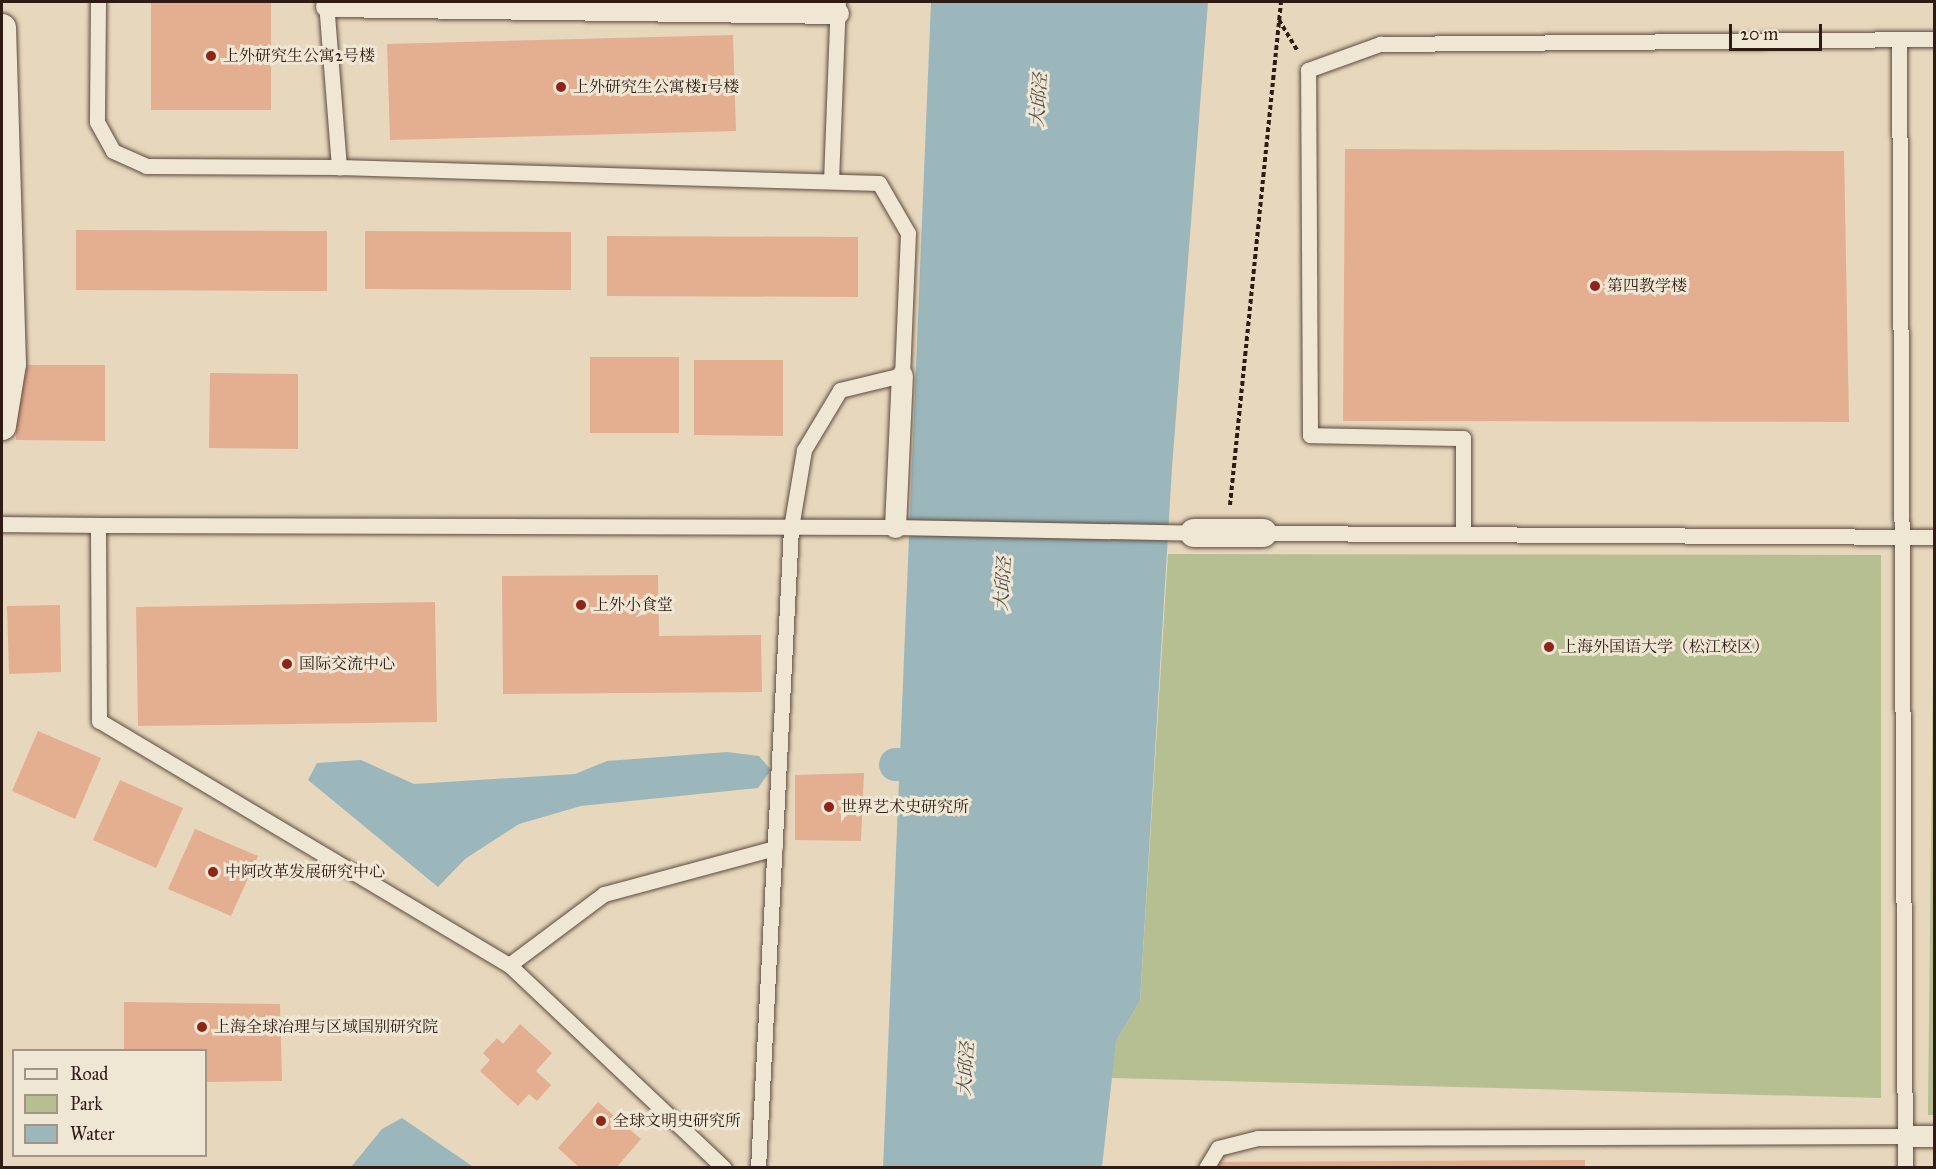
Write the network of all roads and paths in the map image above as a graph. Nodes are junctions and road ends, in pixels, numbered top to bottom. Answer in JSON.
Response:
{"nodes":[{"id":1,"x":98,"y":2,"type":"edge"},
{"id":2,"x":1281,"y":2,"type":"edge"},
{"id":3,"x":326,"y":4,"type":"edge"},
{"id":4,"x":838,"y":8,"type":"edge"},
{"id":5,"x":1279,"y":20,"type":"junction"},
{"id":6,"x":2,"y":28,"type":"edge"},
{"id":7,"x":1935,"y":39,"type":"edge"},
{"id":8,"x":1899,"y":40,"type":"junction"},
{"id":9,"x":1308,"y":70,"type":"junction"},
{"id":10,"x":339,"y":167,"type":"junction"},
{"id":11,"x":831,"y":181,"type":"junction"},
{"id":12,"x":902,"y":375,"type":"junction"},
{"id":13,"x":2,"y":426,"type":"edge"},
{"id":14,"x":2,"y":524,"type":"edge"},
{"id":15,"x":98,"y":525,"type":"junction"},
{"id":16,"x":895,"y":527,"type":"junction"},
{"id":17,"x":791,"y":528,"type":"junction"},
{"id":18,"x":1194,"y":533,"type":"joint"},
{"id":19,"x":1227,"y":533,"type":"junction"},
{"id":20,"x":1263,"y":533,"type":"joint"},
{"id":21,"x":1463,"y":533,"type":"junction"},
{"id":22,"x":1902,"y":535,"type":"junction"},
{"id":23,"x":1935,"y":537,"type":"edge"},
{"id":24,"x":775,"y":848,"type":"junction"},
{"id":25,"x":509,"y":965,"type":"junction"},
{"id":26,"x":1905,"y":1136,"type":"junction"},
{"id":27,"x":1935,"y":1136,"type":"edge"},
{"id":28,"x":724,"y":1167,"type":"edge"},
{"id":29,"x":758,"y":1167,"type":"edge"},
{"id":30,"x":1206,"y":1167,"type":"edge"},
{"id":31,"x":1905,"y":1167,"type":"edge"}],
"edges":[{"from":1,"to":10,"type":"lane"},
{"from":2,"to":5,"type":"path"},
{"from":3,"to":4,"type":"street"},
{"from":3,"to":10,"type":"lane"},
{"from":4,"to":11,"type":"lane"},
{"from":5,"to":9,"type":"path"},
{"from":5,"to":19,"type":"path"},
{"from":6,"to":13,"type":"street"},
{"from":7,"to":8,"type":"lane"},
{"from":8,"to":9,"type":"lane"},
{"from":8,"to":22,"type":"lane"},
{"from":9,"to":21,"type":"lane"},
{"from":10,"to":11,"type":"lane"},
{"from":11,"to":12,"type":"lane"},
{"from":12,"to":16,"type":"street"},
{"from":12,"to":17,"type":"lane"},
{"from":14,"to":15,"type":"lane"},
{"from":15,"to":17,"type":"lane"},
{"from":15,"to":25,"type":"lane"},
{"from":16,"to":17,"type":"lane"},
{"from":16,"to":18,"type":"lane"},
{"from":17,"to":24,"type":"lane"},
{"from":18,"to":19,"type":"street"},
{"from":19,"to":20,"type":"street"},
{"from":20,"to":21,"type":"lane"},
{"from":21,"to":22,"type":"lane"},
{"from":22,"to":23,"type":"lane"},
{"from":22,"to":26,"type":"lane"},
{"from":24,"to":25,"type":"lane"},
{"from":24,"to":29,"type":"lane"},
{"from":25,"to":28,"type":"lane"},
{"from":26,"to":27,"type":"street"},
{"from":26,"to":30,"type":"lane"},
{"from":26,"to":31,"type":"lane"}]}
